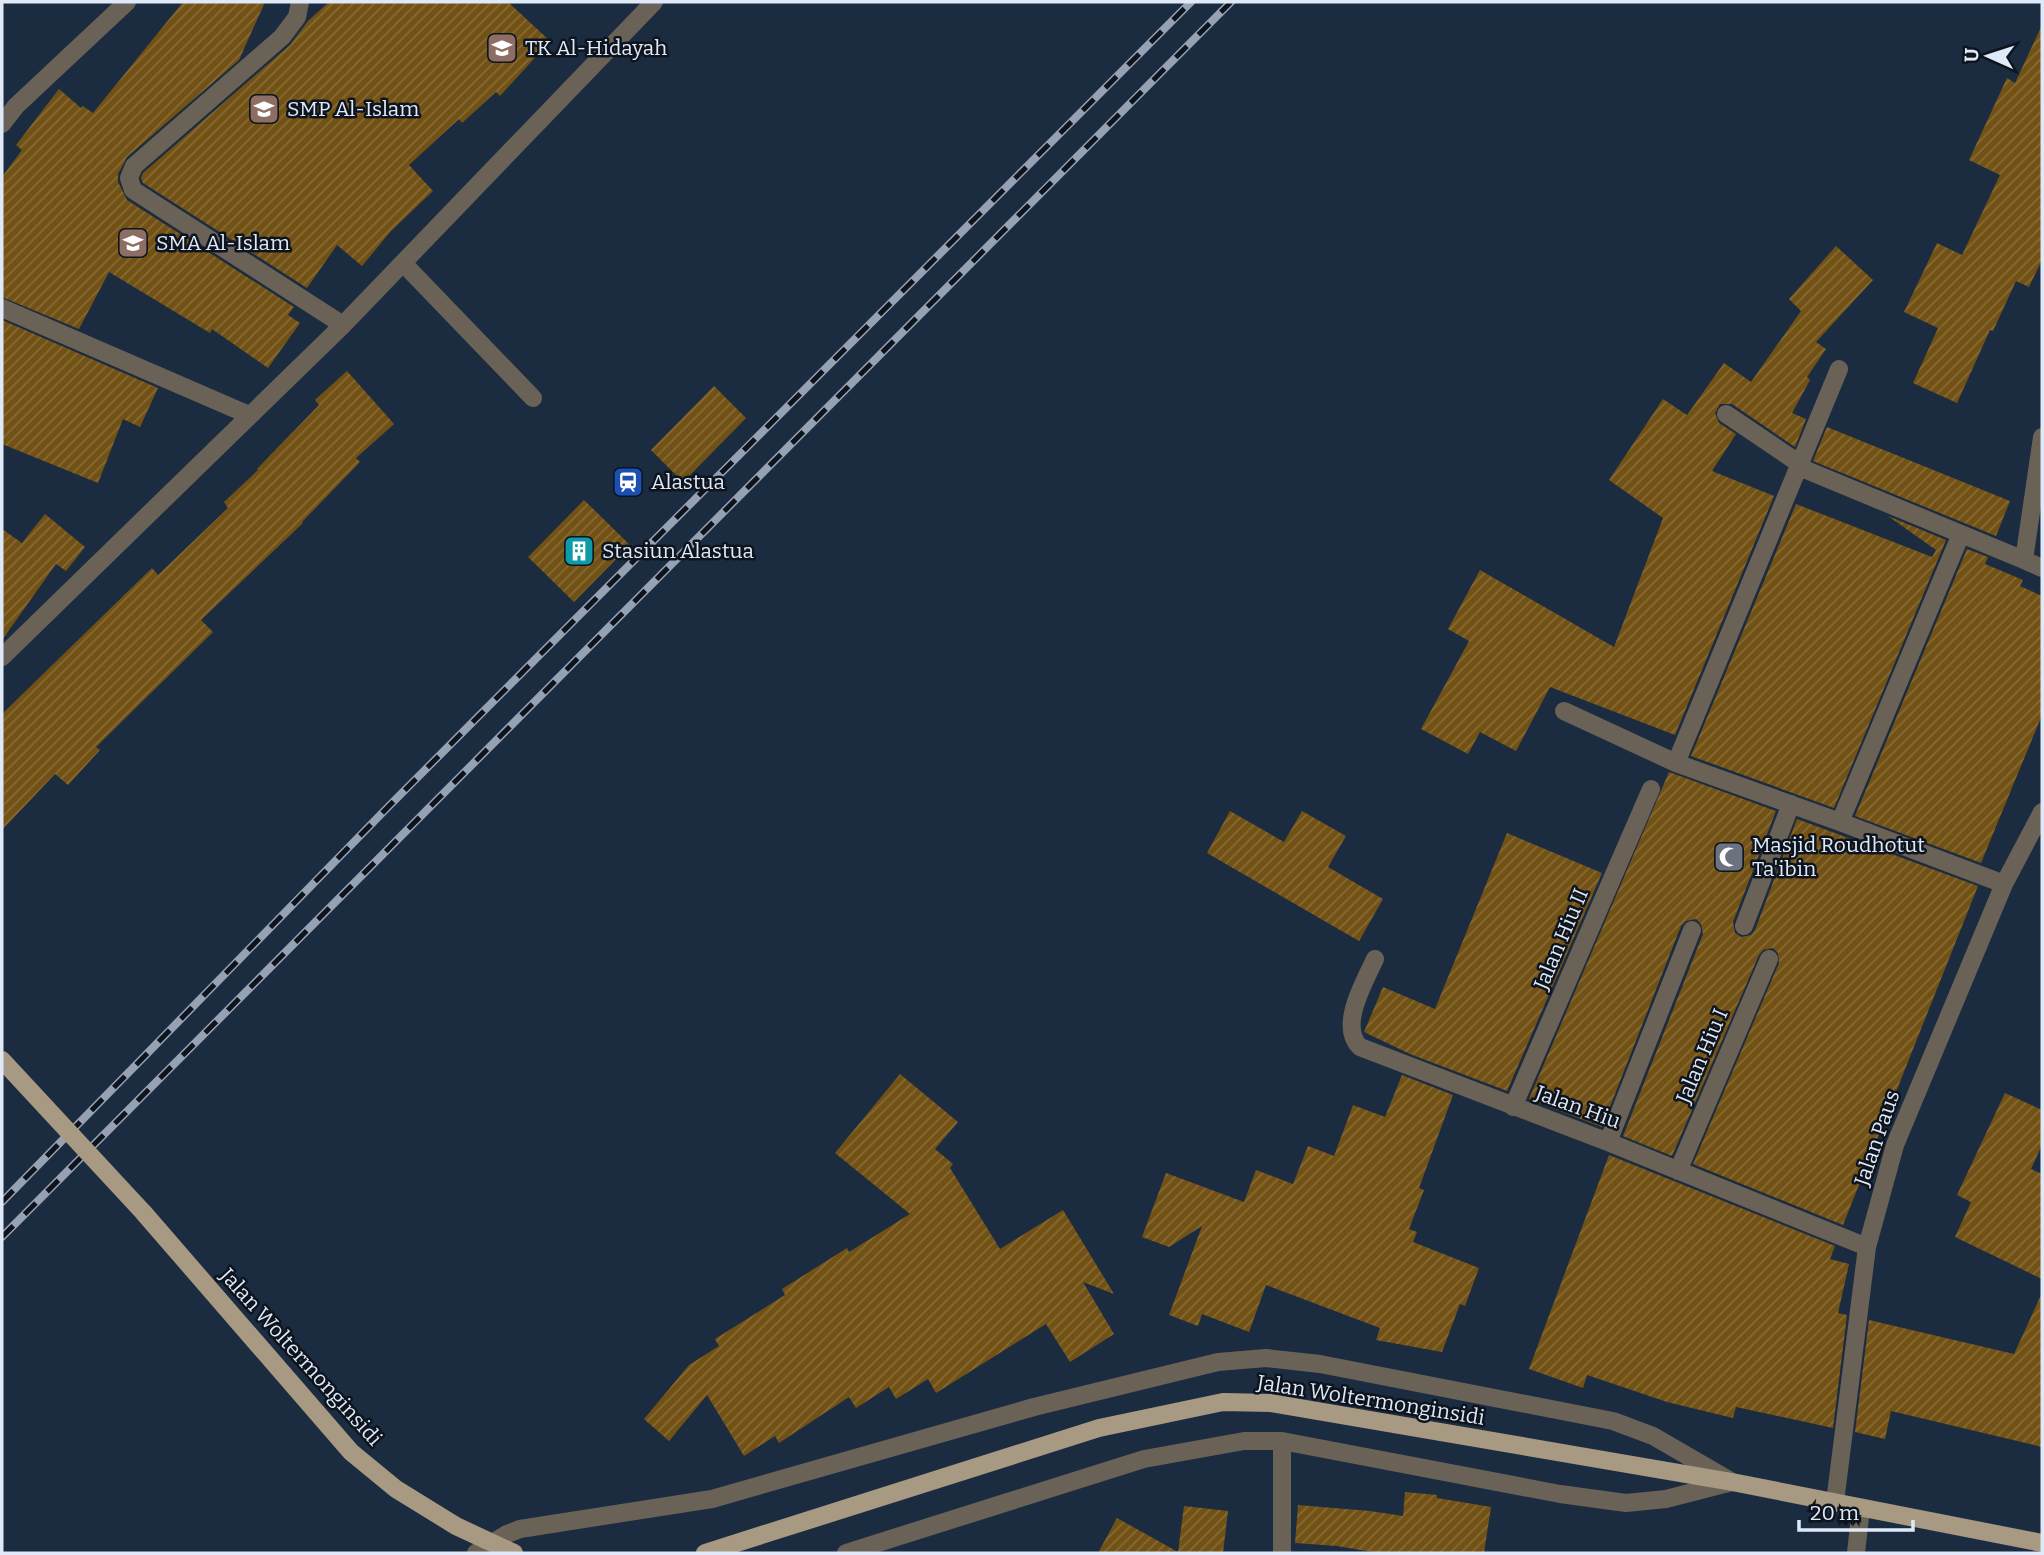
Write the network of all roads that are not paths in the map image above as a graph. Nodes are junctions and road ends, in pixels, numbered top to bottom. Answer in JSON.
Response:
{"nodes":[{"id":1,"x":127,"y":2,"type":"edge"},
{"id":2,"x":300,"y":2,"type":"edge"},
{"id":3,"x":654,"y":2,"type":"edge"},
{"id":4,"x":2,"y":124,"type":"edge"},
{"id":5,"x":403,"y":262,"type":"junction"},
{"id":6,"x":2,"y":309,"type":"edge"},
{"id":7,"x":343,"y":325,"type":"junction"},
{"id":8,"x":1839,"y":369,"type":"dead end"},
{"id":9,"x":533,"y":398,"type":"dead end"},
{"id":10,"x":1726,"y":414,"type":"dead end"},
{"id":11,"x":249,"y":415,"type":"junction"},
{"id":12,"x":2042,"y":437,"type":"edge"},
{"id":13,"x":1799,"y":465,"type":"junction"},
{"id":14,"x":1961,"y":534,"type":"junction"},
{"id":15,"x":2024,"y":560,"type":"junction"},
{"id":16,"x":2042,"y":568,"type":"edge"},
{"id":17,"x":2,"y":657,"type":"edge"},
{"id":18,"x":1564,"y":711,"type":"dead end"},
{"id":19,"x":1676,"y":763,"type":"junction"},
{"id":20,"x":1651,"y":789,"type":"dead end"},
{"id":21,"x":1791,"y":804,"type":"junction"},
{"id":22,"x":2042,"y":812,"type":"edge"},
{"id":23,"x":1840,"y":822,"type":"junction"},
{"id":24,"x":2004,"y":884,"type":"junction"},
{"id":25,"x":1744,"y":926,"type":"dead end"},
{"id":26,"x":1692,"y":930,"type":"dead end"},
{"id":27,"x":1375,"y":959,"type":"dead end"},
{"id":28,"x":1769,"y":959,"type":"dead end"},
{"id":29,"x":2,"y":1060,"type":"edge"},
{"id":30,"x":1513,"y":1107,"type":"junction"},
{"id":31,"x":1608,"y":1142,"type":"junction"},
{"id":32,"x":1678,"y":1171,"type":"junction"},
{"id":33,"x":1867,"y":1247,"type":"junction"},
{"id":34,"x":1282,"y":1441,"type":"junction"},
{"id":35,"x":1732,"y":1482,"type":"junction"},
{"id":36,"x":1835,"y":1502,"type":"junction"},
{"id":37,"x":1861,"y":1508,"type":"junction"},
{"id":38,"x":2042,"y":1543,"type":"edge"},
{"id":39,"x":476,"y":1553,"type":"edge"},
{"id":40,"x":514,"y":1553,"type":"edge"},
{"id":41,"x":705,"y":1553,"type":"edge"},
{"id":42,"x":846,"y":1553,"type":"edge"},
{"id":43,"x":1282,"y":1553,"type":"edge"},
{"id":44,"x":1856,"y":1553,"type":"edge"}],
"edges":[{"from":1,"to":4,"type":"street"},
{"from":2,"to":7,"type":"street"},
{"from":3,"to":5,"type":"street"},
{"from":5,"to":7,"type":"street"},
{"from":5,"to":9,"type":"street"},
{"from":6,"to":11,"type":"street"},
{"from":7,"to":11,"type":"street"},
{"from":8,"to":13,"type":"street"},
{"from":10,"to":13,"type":"street"},
{"from":11,"to":17,"type":"street"},
{"from":12,"to":15,"type":"street"},
{"from":13,"to":14,"type":"street"},
{"from":13,"to":19,"type":"street"},
{"from":14,"to":15,"type":"street"},
{"from":14,"to":23,"type":"street"},
{"from":15,"to":16,"type":"street"},
{"from":18,"to":19,"type":"street"},
{"from":19,"to":21,"type":"street"},
{"from":20,"to":30,"type":"street","name":"Jalan Hiu II"},
{"from":21,"to":23,"type":"street"},
{"from":21,"to":25,"type":"street"},
{"from":22,"to":24,"type":"street","name":"Jalan Paus"},
{"from":23,"to":24,"type":"street"},
{"from":24,"to":33,"type":"street","name":"Jalan Paus"},
{"from":26,"to":31,"type":"street"},
{"from":27,"to":30,"type":"street","name":"Jalan Hiu"},
{"from":28,"to":32,"type":"street","name":"Jalan Hiu I"},
{"from":29,"to":40,"type":"main road","name":"Jalan Woltermonginsidi","bridge":true},
{"from":30,"to":31,"type":"street","name":"Jalan Hiu"},
{"from":31,"to":32,"type":"street","name":"Jalan Hiu"},
{"from":32,"to":33,"type":"street","name":"Jalan Hiu"},
{"from":33,"to":36,"type":"street","name":"Jalan Paus"},
{"from":34,"to":35,"type":"street"},
{"from":34,"to":42,"type":"street"},
{"from":34,"to":43,"type":"street"},
{"from":35,"to":36,"type":"main road","name":"Jalan Woltermonginsidi"},
{"from":35,"to":39,"type":"street"},
{"from":35,"to":41,"type":"main road","name":"Jalan Woltermonginsidi"},
{"from":36,"to":37,"type":"main road","name":"Jalan Woltermonginsidi"},
{"from":37,"to":38,"type":"main road","name":"Jalan Woltermonginsidi"},
{"from":37,"to":44,"type":"street"}]}
